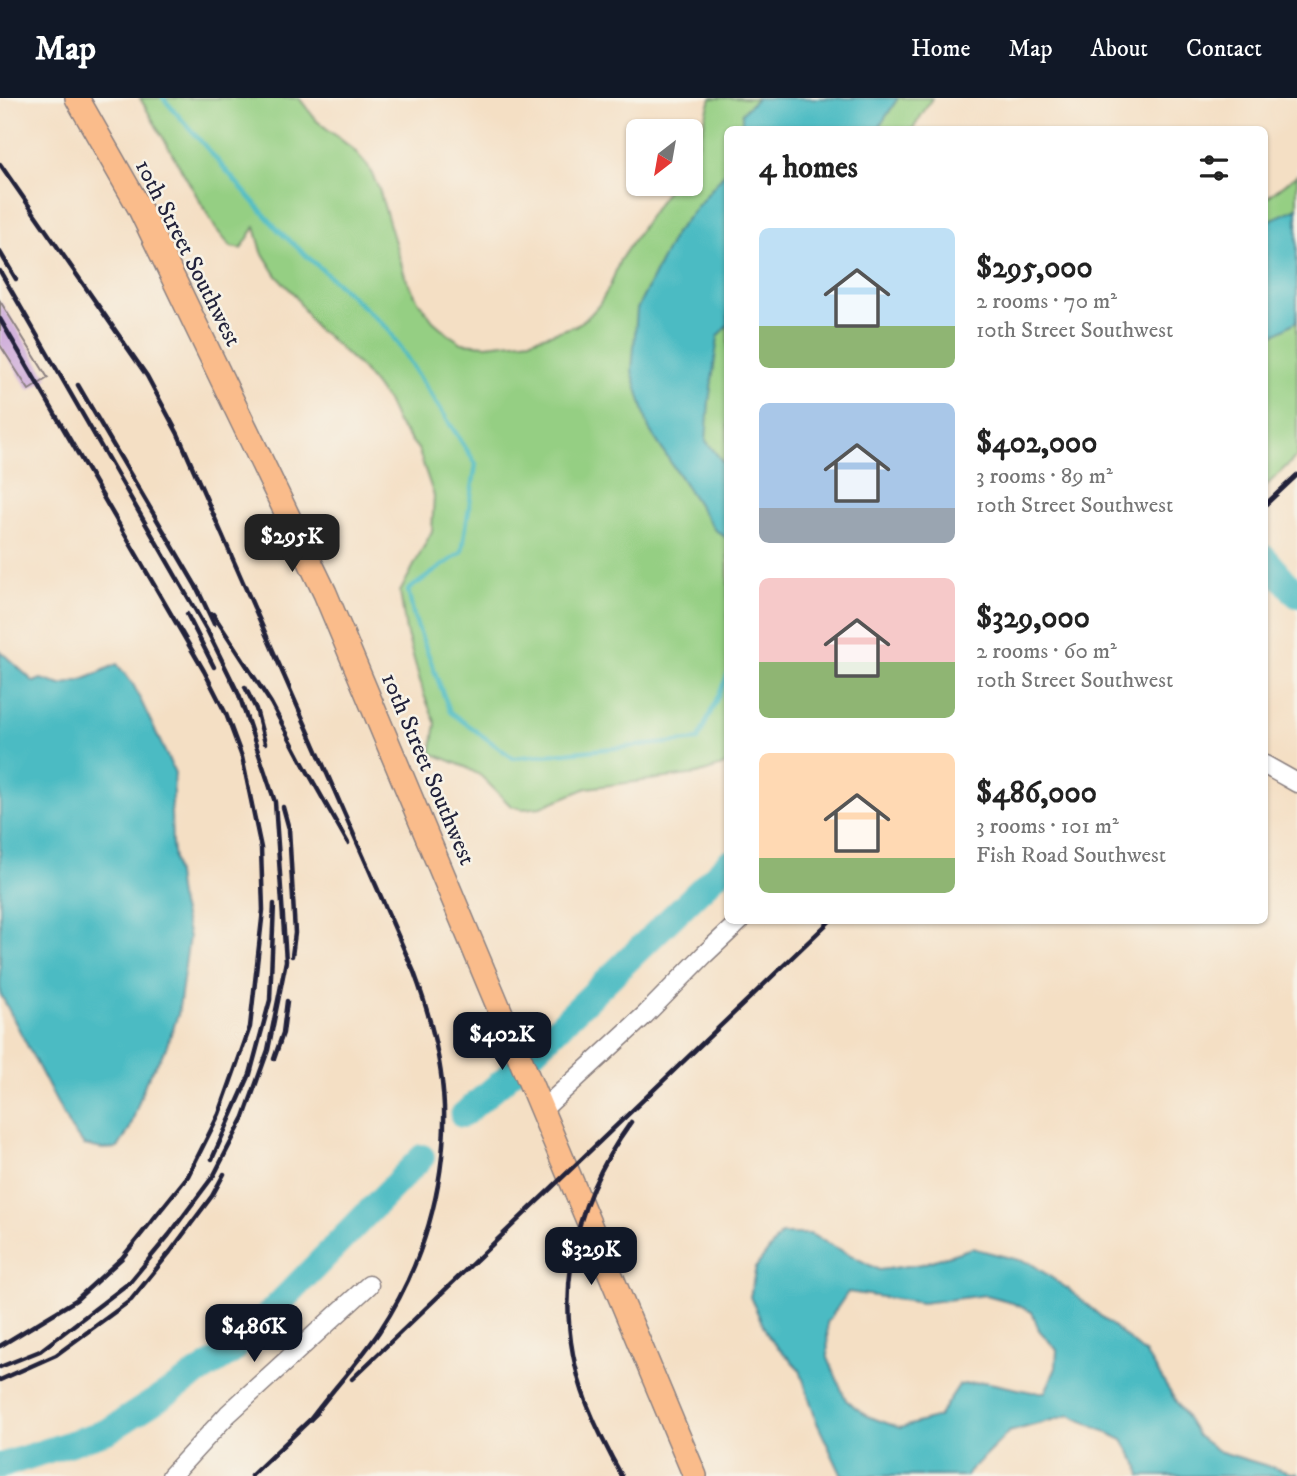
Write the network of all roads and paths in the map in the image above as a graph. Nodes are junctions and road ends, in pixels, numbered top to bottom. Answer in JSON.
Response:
{"nodes":[{"id":1,"x":77,"y":98,"type":"edge"},
{"id":2,"x":1268,"y":767,"type":"edge"},
{"id":3,"x":1297,"y":783,"type":"edge"},
{"id":4,"x":737,"y":924,"type":"edge"},
{"id":5,"x":542,"y":1110,"type":"junction"},
{"id":6,"x":369,"y":1284,"type":"dead end"},
{"id":7,"x":171,"y":1476,"type":"edge"},
{"id":8,"x":695,"y":1476,"type":"edge"}],
"edges":[{"from":1,"to":5,"type":"main road","name":"10th Street Southwest"},
{"from":2,"to":3,"type":"street"},
{"from":4,"to":5,"type":"street"},
{"from":5,"to":8,"type":"main road","name":"10th Street Southwest"},
{"from":6,"to":7,"type":"street"}]}
